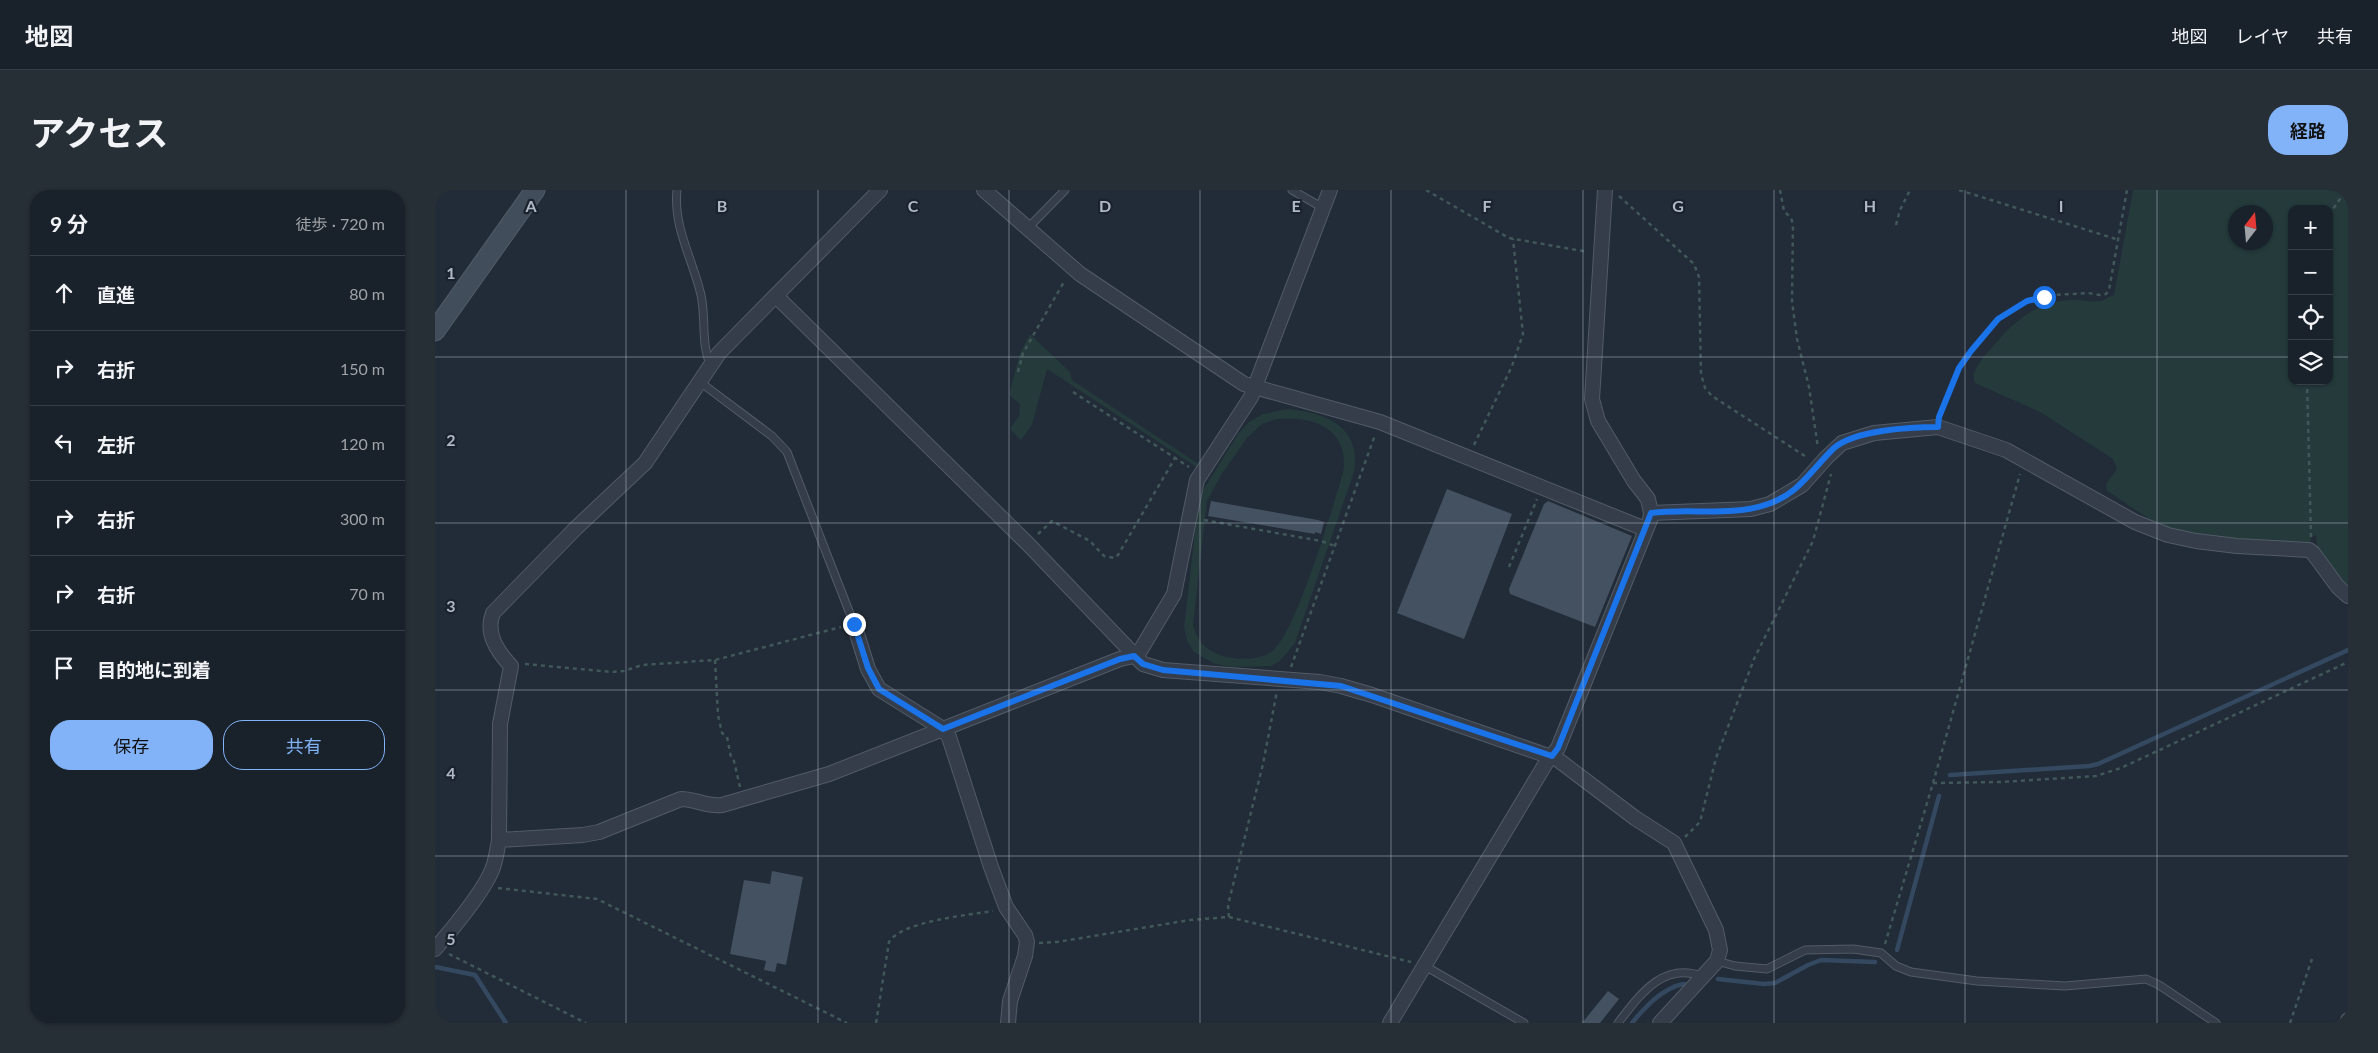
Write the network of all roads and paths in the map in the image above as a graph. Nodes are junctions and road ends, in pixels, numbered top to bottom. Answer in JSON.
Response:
{"nodes":[{"id":1,"x":535,"y":190,"type":"edge"},
{"id":2,"x":677,"y":190,"type":"edge"},
{"id":3,"x":880,"y":190,"type":"edge"},
{"id":4,"x":984,"y":190,"type":"edge"},
{"id":5,"x":1065,"y":190,"type":"edge"},
{"id":6,"x":1292,"y":190,"type":"edge"},
{"id":7,"x":1330,"y":190,"type":"edge"},
{"id":8,"x":1425,"y":190,"type":"edge"},
{"id":9,"x":1605,"y":190,"type":"edge"},
{"id":10,"x":1780,"y":190,"type":"edge"},
{"id":11,"x":1910,"y":190,"type":"edge"},
{"id":12,"x":1959,"y":190,"type":"edge"},
{"id":13,"x":2127,"y":190,"type":"edge"},
{"id":14,"x":2346,"y":190,"type":"edge"},
{"id":15,"x":1323,"y":208,"type":"junction"},
{"id":16,"x":2333,"y":209,"type":"edge"},
{"id":17,"x":1896,"y":225,"type":"dead end"},
{"id":18,"x":1027,"y":229,"type":"junction"},
{"id":19,"x":1513,"y":239,"type":"junction"},
{"id":20,"x":2119,"y":240,"type":"junction"},
{"id":21,"x":1602,"y":253,"type":"junction"},
{"id":22,"x":1073,"y":268,"type":"junction"},
{"id":23,"x":776,"y":296,"type":"junction"},
{"id":24,"x":435,"y":331,"type":"edge"},
{"id":25,"x":710,"y":364,"type":"junction"},
{"id":26,"x":1018,"y":372,"type":"dead end"},
{"id":27,"x":700,"y":382,"type":"junction"},
{"id":28,"x":2307,"y":385,"type":"edge"},
{"id":29,"x":1255,"y":389,"type":"junction"},
{"id":30,"x":1073,"y":392,"type":"dead end"},
{"id":31,"x":1380,"y":422,"type":"junction"},
{"id":32,"x":1938,"y":427,"type":"junction"},
{"id":33,"x":1175,"y":458,"type":"junction"},
{"id":34,"x":1468,"y":458,"type":"junction"},
{"id":35,"x":1826,"y":458,"type":"junction"},
{"id":36,"x":2024,"y":459,"type":"junction"},
{"id":37,"x":1817,"y":469,"type":"junction"},
{"id":38,"x":1201,"y":475,"type":"junction"},
{"id":39,"x":1541,"y":488,"type":"junction"},
{"id":40,"x":1651,"y":513,"type":"junction"},
{"id":41,"x":1204,"y":520,"type":"dead end"},
{"id":42,"x":1645,"y":529,"type":"junction"},
{"id":43,"x":2310,"y":532,"type":"dead end"},
{"id":44,"x":1028,"y":544,"type":"junction"},
{"id":45,"x":1335,"y":546,"type":"junction"},
{"id":46,"x":1509,"y":567,"type":"dead end"},
{"id":47,"x":2348,"y":596,"type":"edge"},
{"id":48,"x":854,"y":624,"type":"junction"},
{"id":49,"x":1134,"y":656,"type":"junction"},
{"id":50,"x":715,"y":660,"type":"junction"},
{"id":51,"x":2348,"y":662,"type":"edge"},
{"id":52,"x":511,"y":666,"type":"junction"},
{"id":53,"x":1283,"y":680,"type":"junction"},
{"id":54,"x":943,"y":729,"type":"junction"},
{"id":55,"x":1552,"y":756,"type":"junction"},
{"id":56,"x":1933,"y":783,"type":"junction"},
{"id":57,"x":743,"y":798,"type":"junction"},
{"id":58,"x":499,"y":840,"type":"junction"},
{"id":59,"x":1674,"y":843,"type":"junction"},
{"id":60,"x":485,"y":884,"type":"junction"},
{"id":61,"x":1006,"y":907,"type":"junction"},
{"id":62,"x":1229,"y":917,"type":"junction"},
{"id":63,"x":1027,"y":942,"type":"junction"},
{"id":64,"x":436,"y":948,"type":"edge"},
{"id":65,"x":1881,"y":953,"type":"junction"},
{"id":66,"x":2312,"y":959,"type":"dead end"},
{"id":67,"x":1717,"y":961,"type":"junction"},
{"id":68,"x":1425,"y":966,"type":"junction"},
{"id":69,"x":1702,"y":976,"type":"junction"},
{"id":70,"x":586,"y":1023,"type":"edge"},
{"id":71,"x":847,"y":1023,"type":"edge"},
{"id":72,"x":876,"y":1023,"type":"edge"},
{"id":73,"x":1008,"y":1023,"type":"edge"},
{"id":74,"x":1390,"y":1023,"type":"edge"},
{"id":75,"x":1524,"y":1023,"type":"edge"},
{"id":76,"x":1618,"y":1023,"type":"edge"},
{"id":77,"x":1660,"y":1023,"type":"edge"},
{"id":78,"x":2216,"y":1023,"type":"edge"},
{"id":79,"x":2290,"y":1023,"type":"edge"}],
"edges":[{"from":1,"to":24,"type":"main road"},
{"from":2,"to":25,"type":"lane"},
{"from":3,"to":23,"type":"street"},
{"from":4,"to":18,"type":"street"},
{"from":5,"to":18,"type":"lane"},
{"from":6,"to":15,"type":"lane"},
{"from":7,"to":15,"type":"street"},
{"from":8,"to":19,"type":"path"},
{"from":9,"to":21,"type":"street"},
{"from":9,"to":37,"type":"path"},
{"from":10,"to":35,"type":"path"},
{"from":11,"to":17,"type":"path"},
{"from":12,"to":20,"type":"path"},
{"from":13,"to":20,"type":"path"},
{"from":14,"to":16,"type":"path"},
{"from":15,"to":29,"type":"street"},
{"from":18,"to":22,"type":"street"},
{"from":19,"to":21,"type":"path"},
{"from":19,"to":34,"type":"path"},
{"from":20,"to":32,"type":"path"},
{"from":21,"to":40,"type":"street"},
{"from":22,"to":26,"type":"path"},
{"from":22,"to":29,"type":"street"},
{"from":23,"to":25,"type":"street"},
{"from":23,"to":44,"type":"street"},
{"from":25,"to":27,"type":"street"},
{"from":27,"to":48,"type":"lane"},
{"from":27,"to":52,"type":"street"},
{"from":28,"to":43,"type":"path"},
{"from":29,"to":31,"type":"street"},
{"from":29,"to":38,"type":"street"},
{"from":30,"to":33,"type":"path"},
{"from":31,"to":34,"type":"street"},
{"from":31,"to":45,"type":"path"},
{"from":32,"to":35,"type":"street"},
{"from":32,"to":36,"type":"street"},
{"from":33,"to":38,"type":"path"},
{"from":33,"to":44,"type":"path"},
{"from":34,"to":39,"type":"street"},
{"from":35,"to":37,"type":"street"},
{"from":35,"to":59,"type":"path"},
{"from":36,"to":47,"type":"street"},
{"from":36,"to":56,"type":"path"},
{"from":37,"to":40,"type":"street"},
{"from":38,"to":49,"type":"street"},
{"from":39,"to":42,"type":"street"},
{"from":39,"to":46,"type":"path"},
{"from":40,"to":42,"type":"street"},
{"from":41,"to":45,"type":"path"},
{"from":42,"to":55,"type":"street"},
{"from":44,"to":49,"type":"street"},
{"from":45,"to":53,"type":"path"},
{"from":48,"to":50,"type":"path"},
{"from":48,"to":54,"type":"street"},
{"from":49,"to":53,"type":"street"},
{"from":49,"to":54,"type":"street"},
{"from":50,"to":52,"type":"path"},
{"from":50,"to":57,"type":"path"},
{"from":51,"to":56,"type":"path"},
{"from":52,"to":58,"type":"street"},
{"from":53,"to":55,"type":"street"},
{"from":53,"to":62,"type":"path"},
{"from":54,"to":57,"type":"street"},
{"from":54,"to":61,"type":"street"},
{"from":55,"to":59,"type":"street"},
{"from":55,"to":68,"type":"street"},
{"from":56,"to":65,"type":"path"},
{"from":57,"to":58,"type":"street"},
{"from":58,"to":60,"type":"street"},
{"from":59,"to":67,"type":"street"},
{"from":60,"to":64,"type":"street"},
{"from":60,"to":71,"type":"path"},
{"from":61,"to":63,"type":"street"},
{"from":61,"to":72,"type":"path"},
{"from":62,"to":63,"type":"path"},
{"from":62,"to":68,"type":"path"},
{"from":63,"to":73,"type":"street"},
{"from":64,"to":70,"type":"path"},
{"from":65,"to":67,"type":"lane"},
{"from":65,"to":78,"type":"lane"},
{"from":66,"to":79,"type":"path"},
{"from":67,"to":69,"type":"street"},
{"from":68,"to":74,"type":"street"},
{"from":68,"to":75,"type":"lane"},
{"from":69,"to":76,"type":"lane"},
{"from":69,"to":77,"type":"street"}]}
